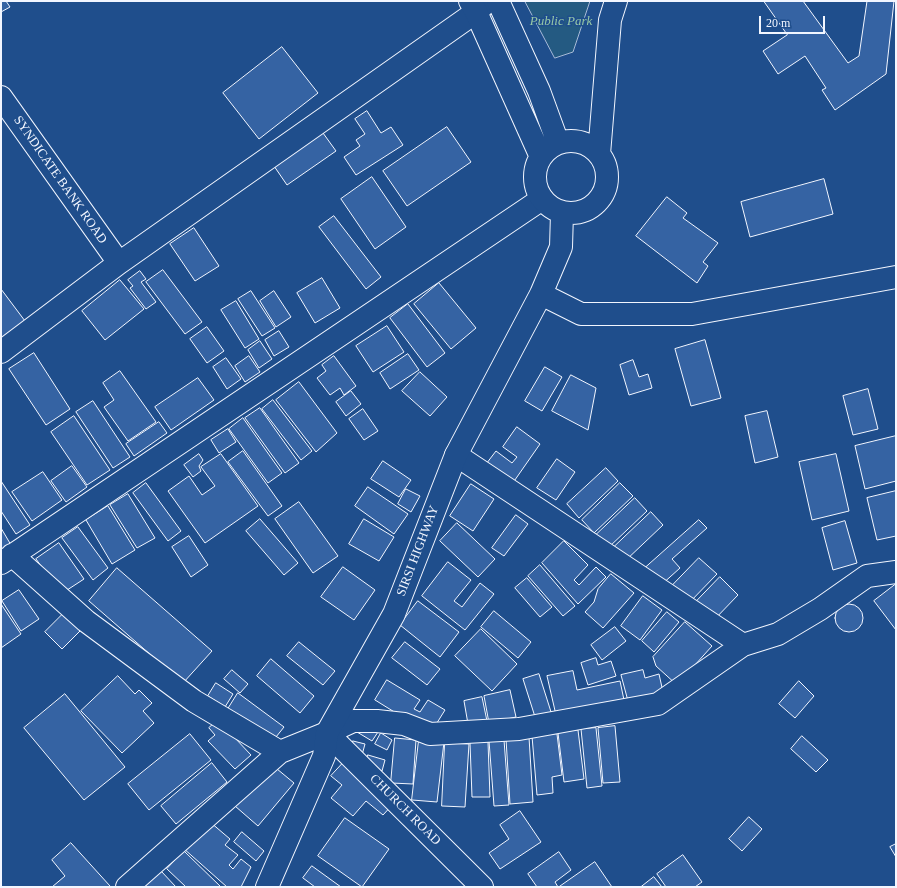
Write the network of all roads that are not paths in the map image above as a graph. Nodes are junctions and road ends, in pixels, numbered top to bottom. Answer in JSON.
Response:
{"nodes":[{"id":1,"x":498,"y":1,"type":"edge"},
{"id":2,"x":616,"y":1,"type":"edge"},
{"id":3,"x":478,"y":4,"type":"edge"},
{"id":4,"x":1,"y":97,"type":"edge"},
{"id":5,"x":558,"y":143,"type":"junction"},
{"id":6,"x":599,"y":154,"type":"junction"},
{"id":7,"x":541,"y":157,"type":"junction"},
{"id":8,"x":542,"y":199,"type":"junction"},
{"id":9,"x":562,"y":213,"type":"junction"},
{"id":10,"x":119,"y":263,"type":"junction"},
{"id":11,"x":896,"y":277,"type":"edge"},
{"id":12,"x":541,"y":294,"type":"junction"},
{"id":13,"x":1,"y":352,"type":"edge"},
{"id":14,"x":456,"y":455,"type":"junction"},
{"id":15,"x":7,"y":559,"type":"edge"},
{"id":16,"x":896,"y":572,"type":"edge"},
{"id":17,"x":743,"y":644,"type":"junction"},
{"id":18,"x":327,"y":733,"type":"junction"},
{"id":19,"x":280,"y":752,"type":"junction"},
{"id":20,"x":127,"y":887,"type":"edge"},
{"id":21,"x":267,"y":887,"type":"edge"},
{"id":22,"x":482,"y":887,"type":"edge"}],
"edges":[{"from":1,"to":5,"type":"street"},
{"from":2,"to":6,"type":"street"},
{"from":3,"to":7,"type":"street"},
{"from":3,"to":10,"type":"street"},
{"from":4,"to":10,"type":"street","name":"SYNDICATE BANK ROAD"},
{"from":5,"to":6,"type":"street"},
{"from":5,"to":7,"type":"street"},
{"from":6,"to":9,"type":"street"},
{"from":7,"to":8,"type":"street"},
{"from":8,"to":9,"type":"street"},
{"from":8,"to":15,"type":"street"},
{"from":9,"to":12,"type":"street","name":"SIRSI HIGHWAY"},
{"from":10,"to":13,"type":"street"},
{"from":11,"to":12,"type":"street"},
{"from":12,"to":14,"type":"street","name":"SIRSI HIGHWAY"},
{"from":14,"to":17,"type":"street"},
{"from":14,"to":18,"type":"street","name":"SIRSI HIGHWAY"},
{"from":15,"to":19,"type":"street"},
{"from":16,"to":17,"type":"street"},
{"from":17,"to":18,"type":"street"},
{"from":18,"to":19,"type":"street"},
{"from":18,"to":21,"type":"street","name":"SIRSI HIGHWAY"},
{"from":18,"to":22,"type":"street","name":"CHURCH ROAD"},
{"from":19,"to":20,"type":"street"}]}
